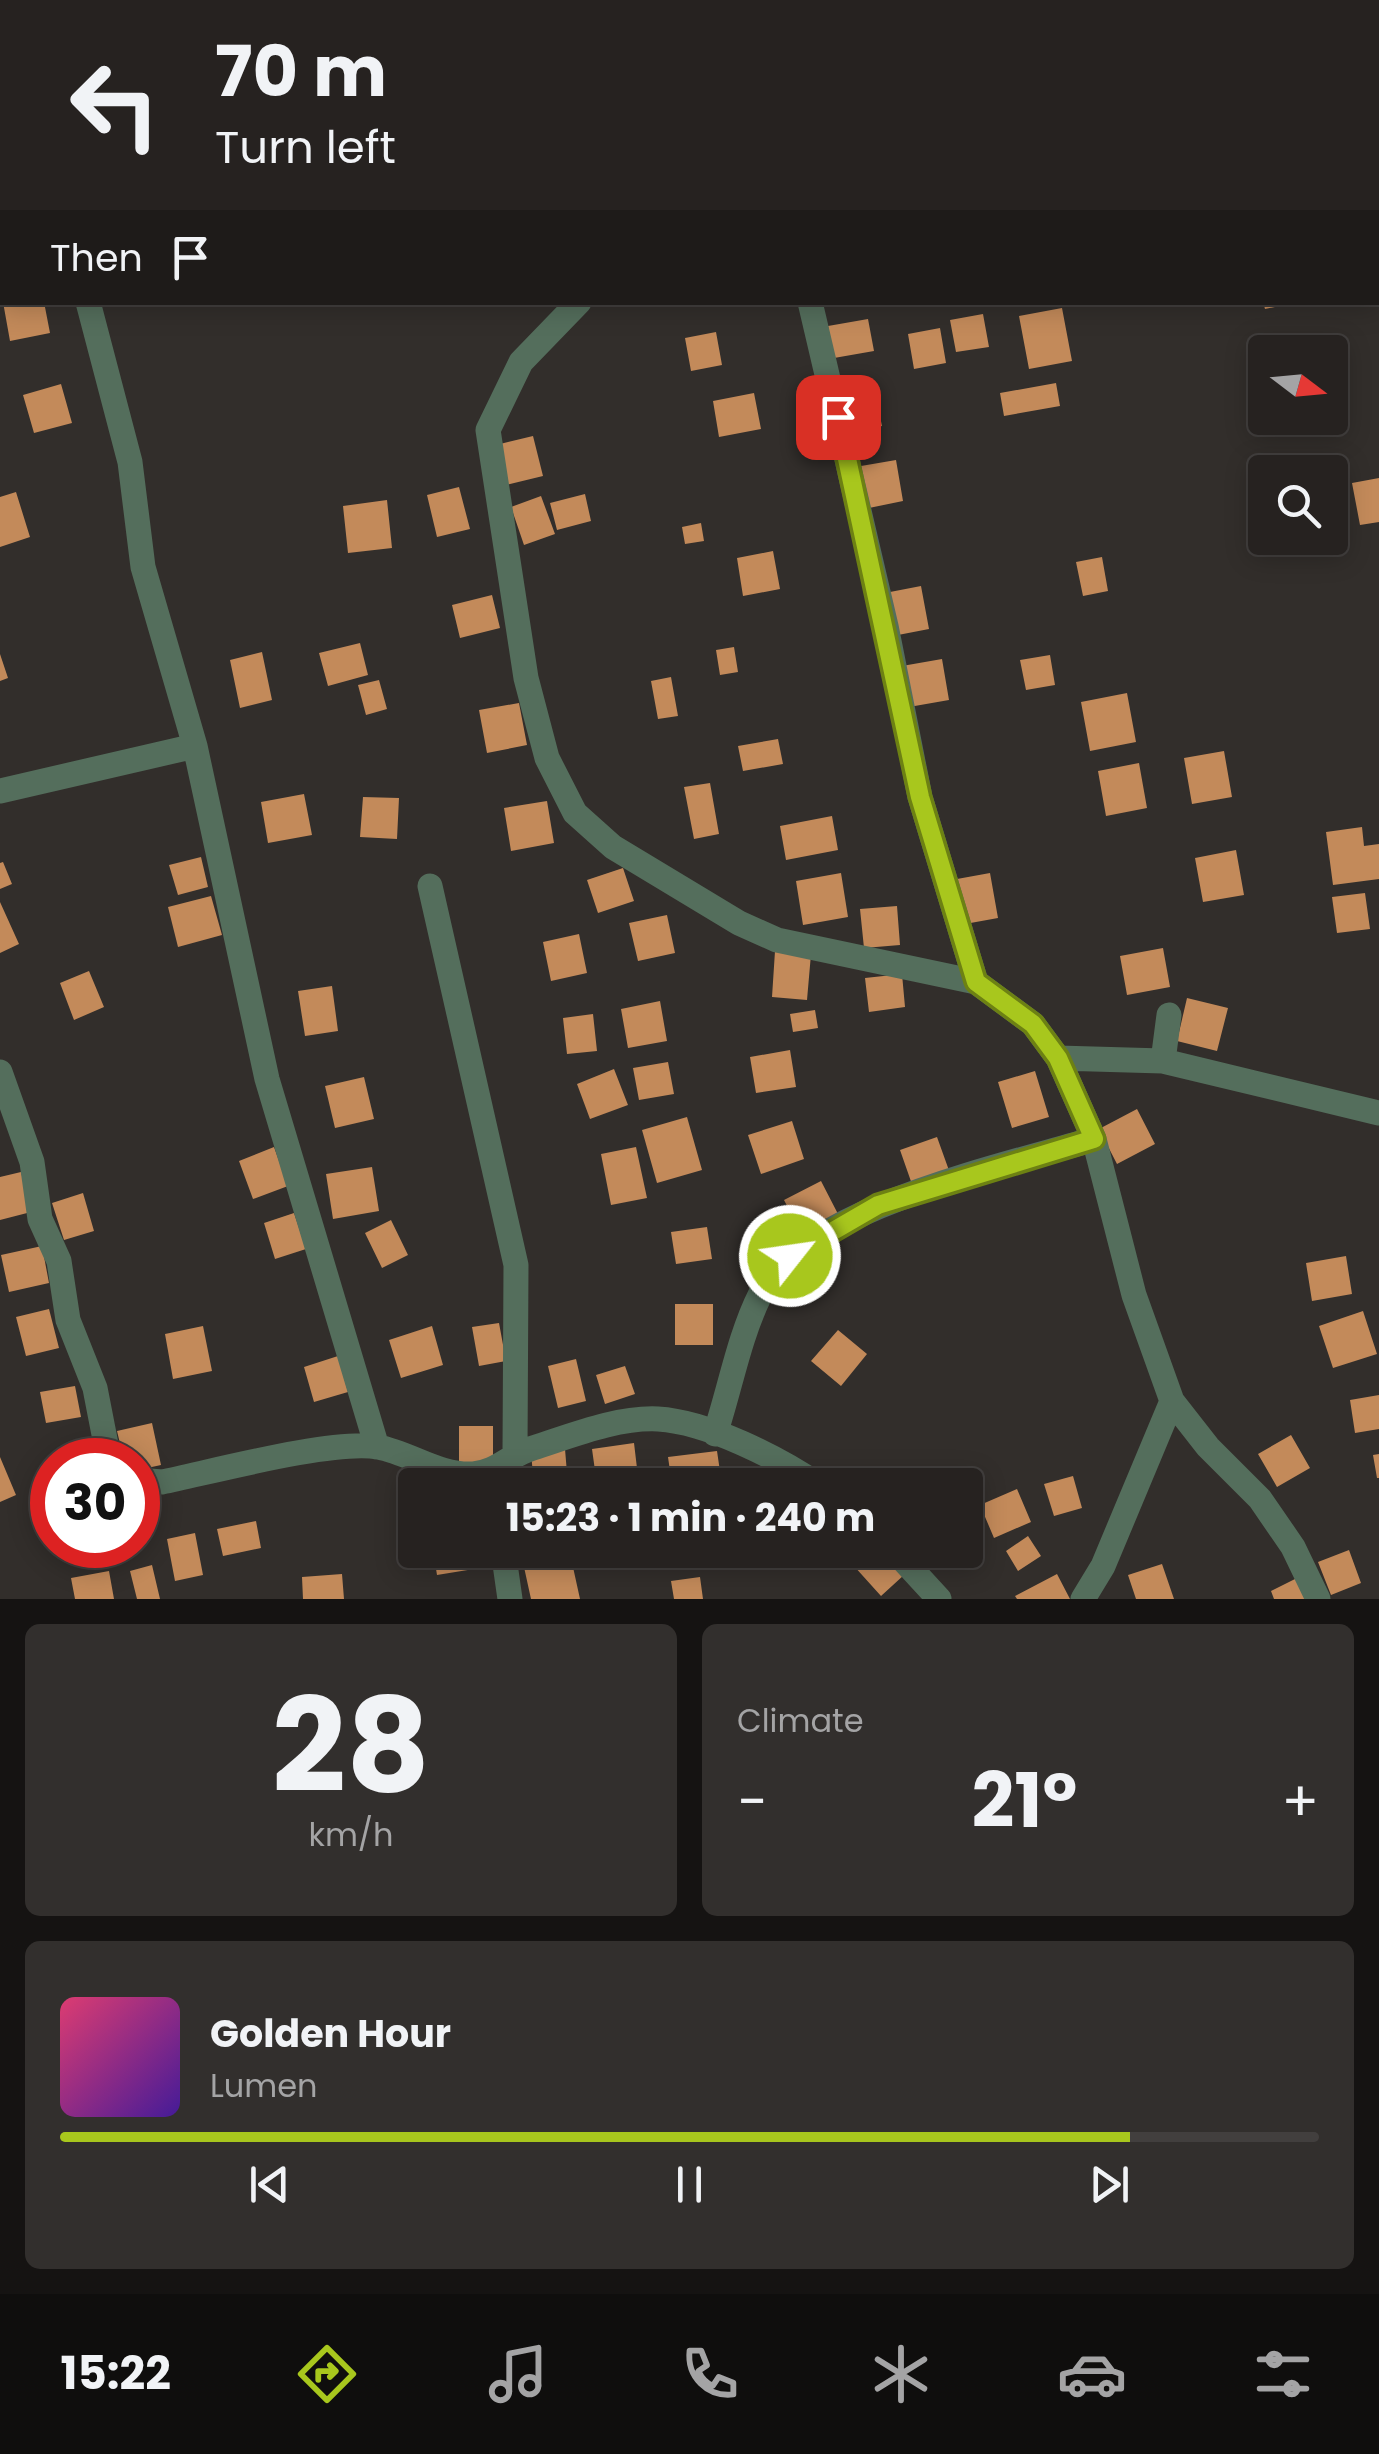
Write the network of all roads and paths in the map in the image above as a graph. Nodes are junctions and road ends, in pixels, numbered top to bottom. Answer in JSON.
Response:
{"nodes":[{"id":1,"x":89,"y":305,"type":"edge"},
{"id":2,"x":576,"y":305,"type":"edge"},
{"id":3,"x":811,"y":305,"type":"edge"},
{"id":4,"x":195,"y":746,"type":"junction"},
{"id":5,"x":0,"y":791,"type":"edge"},
{"id":6,"x":430,"y":886,"type":"dead end"},
{"id":7,"x":976,"y":982,"type":"junction"},
{"id":8,"x":1169,"y":1015,"type":"dead end"},
{"id":9,"x":1058,"y":1058,"type":"junction"},
{"id":10,"x":1164,"y":1061,"type":"junction"},
{"id":11,"x":0,"y":1072,"type":"edge"},
{"id":12,"x":1379,"y":1113,"type":"edge"},
{"id":13,"x":1094,"y":1139,"type":"junction"},
{"id":14,"x":1172,"y":1401,"type":"junction"},
{"id":15,"x":715,"y":1434,"type":"junction"},
{"id":16,"x":105,"y":1438,"type":"edge"},
{"id":17,"x":378,"y":1447,"type":"junction"},
{"id":18,"x":515,"y":1453,"type":"junction"},
{"id":19,"x":446,"y":1468,"type":"edge"},
{"id":20,"x":502,"y":1468,"type":"edge"},
{"id":21,"x":793,"y":1468,"type":"edge"},
{"id":22,"x":160,"y":1482,"type":"edge"},
{"id":23,"x":506,"y":1568,"type":"edge"},
{"id":24,"x":911,"y":1568,"type":"edge"},
{"id":25,"x":510,"y":1599,"type":"edge"},
{"id":26,"x":939,"y":1599,"type":"edge"},
{"id":27,"x":1083,"y":1599,"type":"edge"},
{"id":28,"x":1318,"y":1599,"type":"edge"}],
"edges":[{"from":1,"to":4,"type":"street"},
{"from":2,"to":7,"type":"street"},
{"from":3,"to":7,"type":"street"},
{"from":4,"to":5,"type":"street"},
{"from":4,"to":17,"type":"street"},
{"from":6,"to":18,"type":"street"},
{"from":7,"to":9,"type":"street"},
{"from":8,"to":10,"type":"street"},
{"from":9,"to":10,"type":"street"},
{"from":9,"to":13,"type":"street"},
{"from":10,"to":12,"type":"street"},
{"from":11,"to":16,"type":"street"},
{"from":13,"to":14,"type":"street"},
{"from":13,"to":15,"type":"street"},
{"from":14,"to":27,"type":"street"},
{"from":14,"to":28,"type":"street"},
{"from":15,"to":18,"type":"street"},
{"from":15,"to":21,"type":"street"},
{"from":17,"to":19,"type":"street"},
{"from":17,"to":22,"type":"street"},
{"from":18,"to":20,"type":"street"},
{"from":23,"to":25,"type":"street"},
{"from":24,"to":26,"type":"street"}]}
